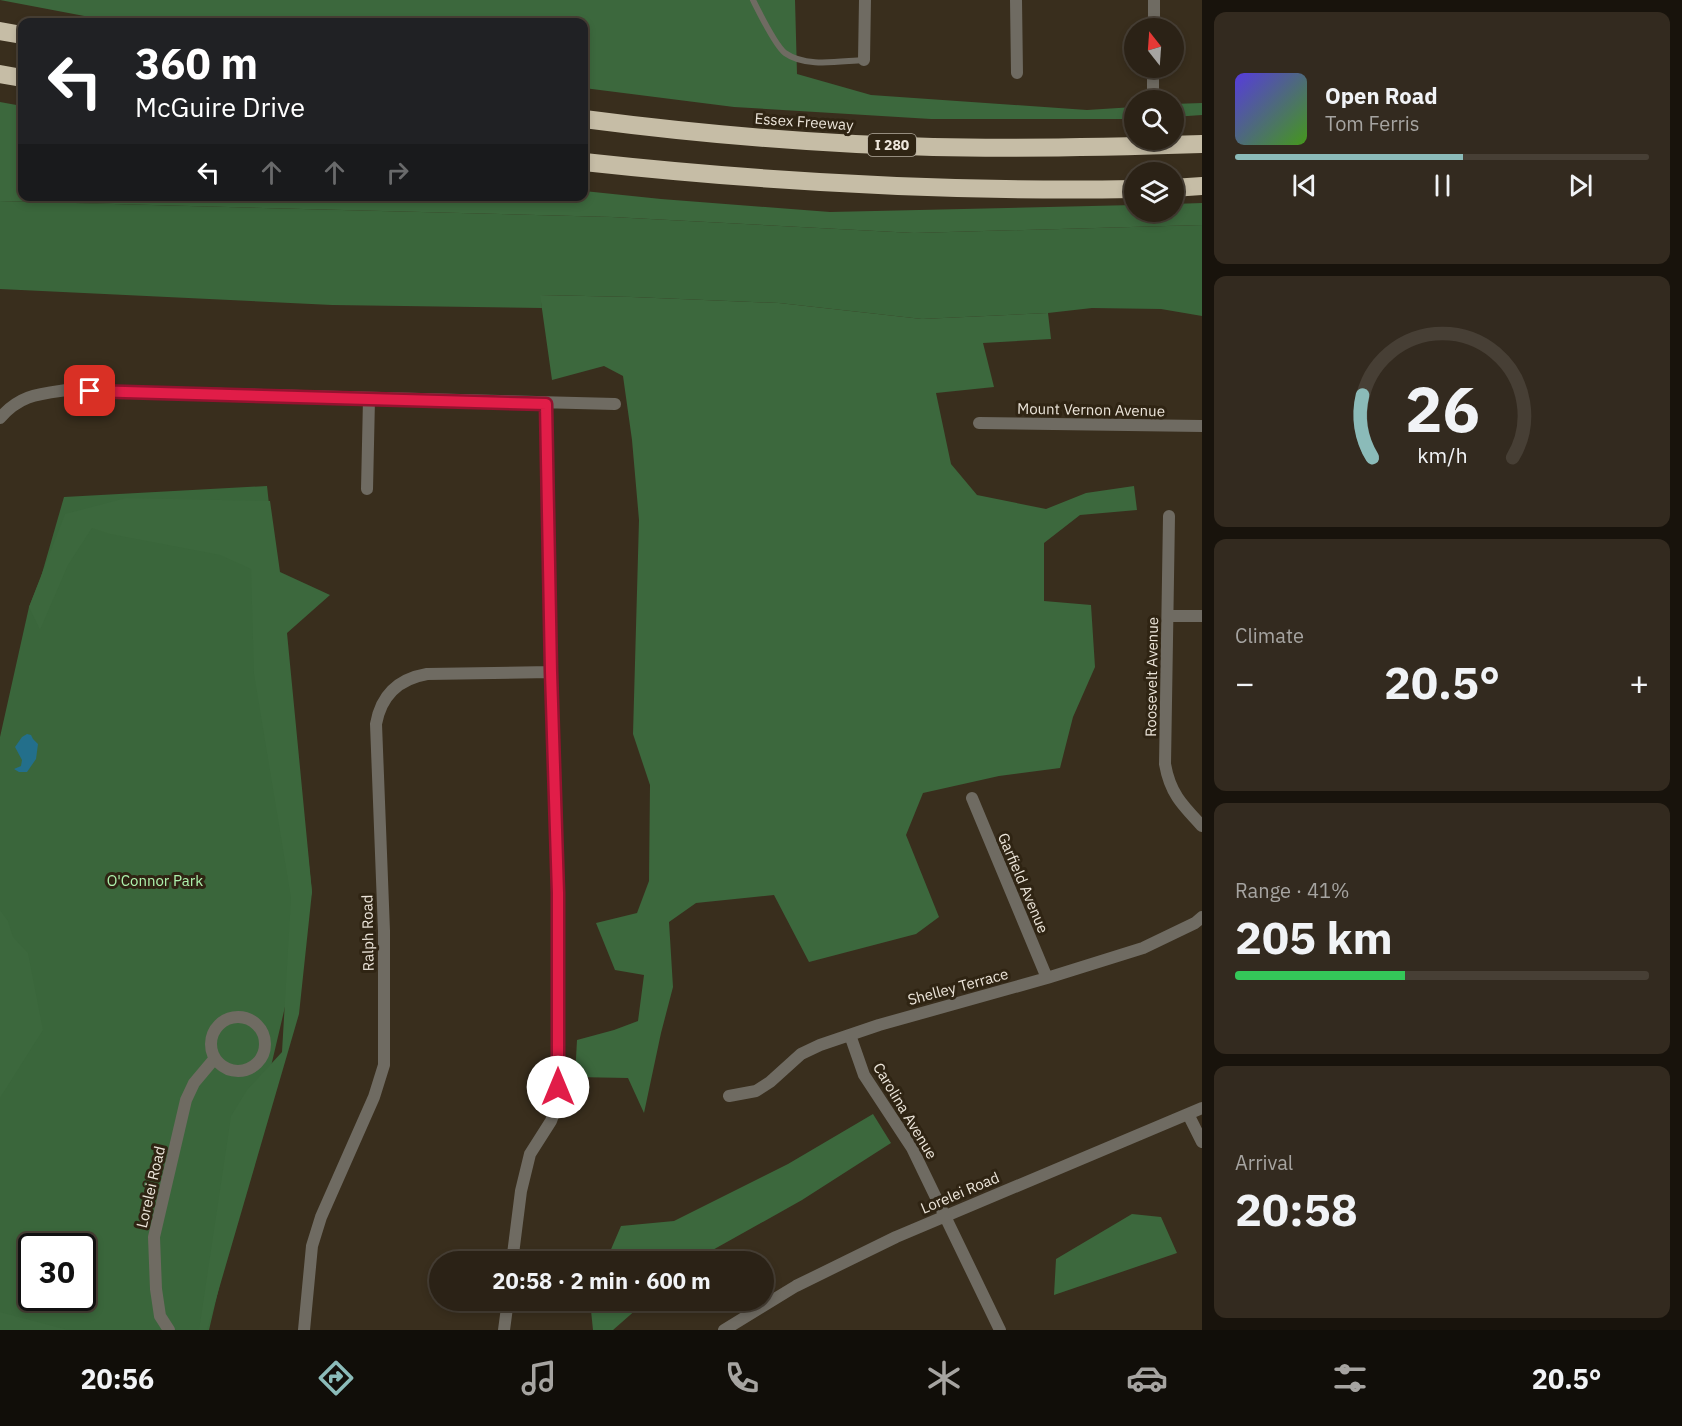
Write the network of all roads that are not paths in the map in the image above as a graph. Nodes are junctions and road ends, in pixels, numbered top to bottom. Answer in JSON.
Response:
{"nodes":[{"id":1,"x":753,"y":0,"type":"edge"},
{"id":2,"x":865,"y":0,"type":"edge"},
{"id":3,"x":1016,"y":0,"type":"edge"},
{"id":4,"x":1154,"y":0,"type":"edge"},
{"id":5,"x":1154,"y":18,"type":"edge"},
{"id":6,"x":0,"y":31,"type":"edge"},
{"id":7,"x":18,"y":34,"type":"edge"},
{"id":8,"x":864,"y":60,"type":"joint"},
{"id":9,"x":1017,"y":73,"type":"dead end"},
{"id":10,"x":0,"y":74,"type":"edge"},
{"id":11,"x":18,"y":77,"type":"edge"},
{"id":12,"x":588,"y":119,"type":"edge"},
{"id":13,"x":1202,"y":144,"type":"edge"},
{"id":14,"x":588,"y":162,"type":"edge"},
{"id":15,"x":1202,"y":186,"type":"edge"},
{"id":16,"x":1184,"y":187,"type":"edge"},
{"id":17,"x":1124,"y":189,"type":"edge"},
{"id":18,"x":369,"y":399,"type":"junction"},
{"id":19,"x":546,"y":404,"type":"junction"},
{"id":20,"x":615,"y":404,"type":"dead end"},
{"id":21,"x":0,"y":418,"type":"edge"},
{"id":22,"x":979,"y":423,"type":"dead end"},
{"id":23,"x":1202,"y":426,"type":"edge"},
{"id":24,"x":367,"y":489,"type":"dead end"},
{"id":25,"x":1169,"y":516,"type":"dead end"},
{"id":26,"x":1168,"y":616,"type":"junction"},
{"id":27,"x":1202,"y":616,"type":"edge"},
{"id":28,"x":551,"y":672,"type":"junction"},
{"id":29,"x":972,"y":798,"type":"dead end"},
{"id":30,"x":1202,"y":826,"type":"edge"},
{"id":31,"x":1202,"y":918,"type":"edge"},
{"id":32,"x":1047,"y":978,"type":"junction"},
{"id":33,"x":850,"y":1035,"type":"junction"},
{"id":34,"x":215,"y":1058,"type":"junction"},
{"id":35,"x":729,"y":1095,"type":"dead end"},
{"id":36,"x":1202,"y":1108,"type":"edge"},
{"id":37,"x":1188,"y":1114,"type":"junction"},
{"id":38,"x":1202,"y":1142,"type":"edge"},
{"id":39,"x":945,"y":1216,"type":"junction"},
{"id":40,"x":513,"y":1251,"type":"edge"},
{"id":41,"x":507,"y":1311,"type":"edge"},
{"id":42,"x":169,"y":1330,"type":"edge"},
{"id":43,"x":304,"y":1330,"type":"edge"},
{"id":44,"x":504,"y":1330,"type":"edge"},
{"id":45,"x":724,"y":1330,"type":"edge"},
{"id":46,"x":999,"y":1330,"type":"edge"}],
"edges":[{"from":1,"to":8,"type":"lane"},
{"from":2,"to":8,"type":"street"},
{"from":3,"to":9,"type":"street"},
{"from":4,"to":5,"type":"street"},
{"from":6,"to":7,"type":"highway"},
{"from":10,"to":11,"type":"highway"},
{"from":12,"to":13,"type":"highway","name":"Essex Freeway","number":"I 280"},
{"from":14,"to":17,"type":"highway"},
{"from":15,"to":16,"type":"highway"},
{"from":18,"to":19,"type":"street"},
{"from":18,"to":21,"type":"street"},
{"from":18,"to":24,"type":"street"},
{"from":19,"to":20,"type":"street"},
{"from":19,"to":28,"type":"street"},
{"from":22,"to":23,"type":"street","name":"Mount Vernon Avenue"},
{"from":25,"to":26,"type":"street","name":"Roosevelt Avenue"},
{"from":26,"to":27,"type":"street"},
{"from":26,"to":30,"type":"street","name":"Roosevelt Avenue"},
{"from":28,"to":40,"type":"street"},
{"from":28,"to":43,"type":"street","name":"Ralph Road"},
{"from":29,"to":32,"type":"street","name":"Garfield Avenue"},
{"from":31,"to":32,"type":"street","name":"Shelley Terrace"},
{"from":32,"to":33,"type":"street","name":"Shelley Terrace"},
{"from":33,"to":35,"type":"street","name":"Shelley Terrace"},
{"from":33,"to":39,"type":"street","name":"Carolina Avenue"},
{"from":34,"to":34,"type":"street"},
{"from":34,"to":42,"type":"street","name":"Lorelei Road"},
{"from":36,"to":37,"type":"street"},
{"from":37,"to":38,"type":"street"},
{"from":37,"to":39,"type":"street","name":"Lorelei Road"},
{"from":39,"to":45,"type":"street","name":"Lorelei Road"},
{"from":39,"to":46,"type":"street","name":"Carolina Avenue"},
{"from":41,"to":44,"type":"street"}]}
